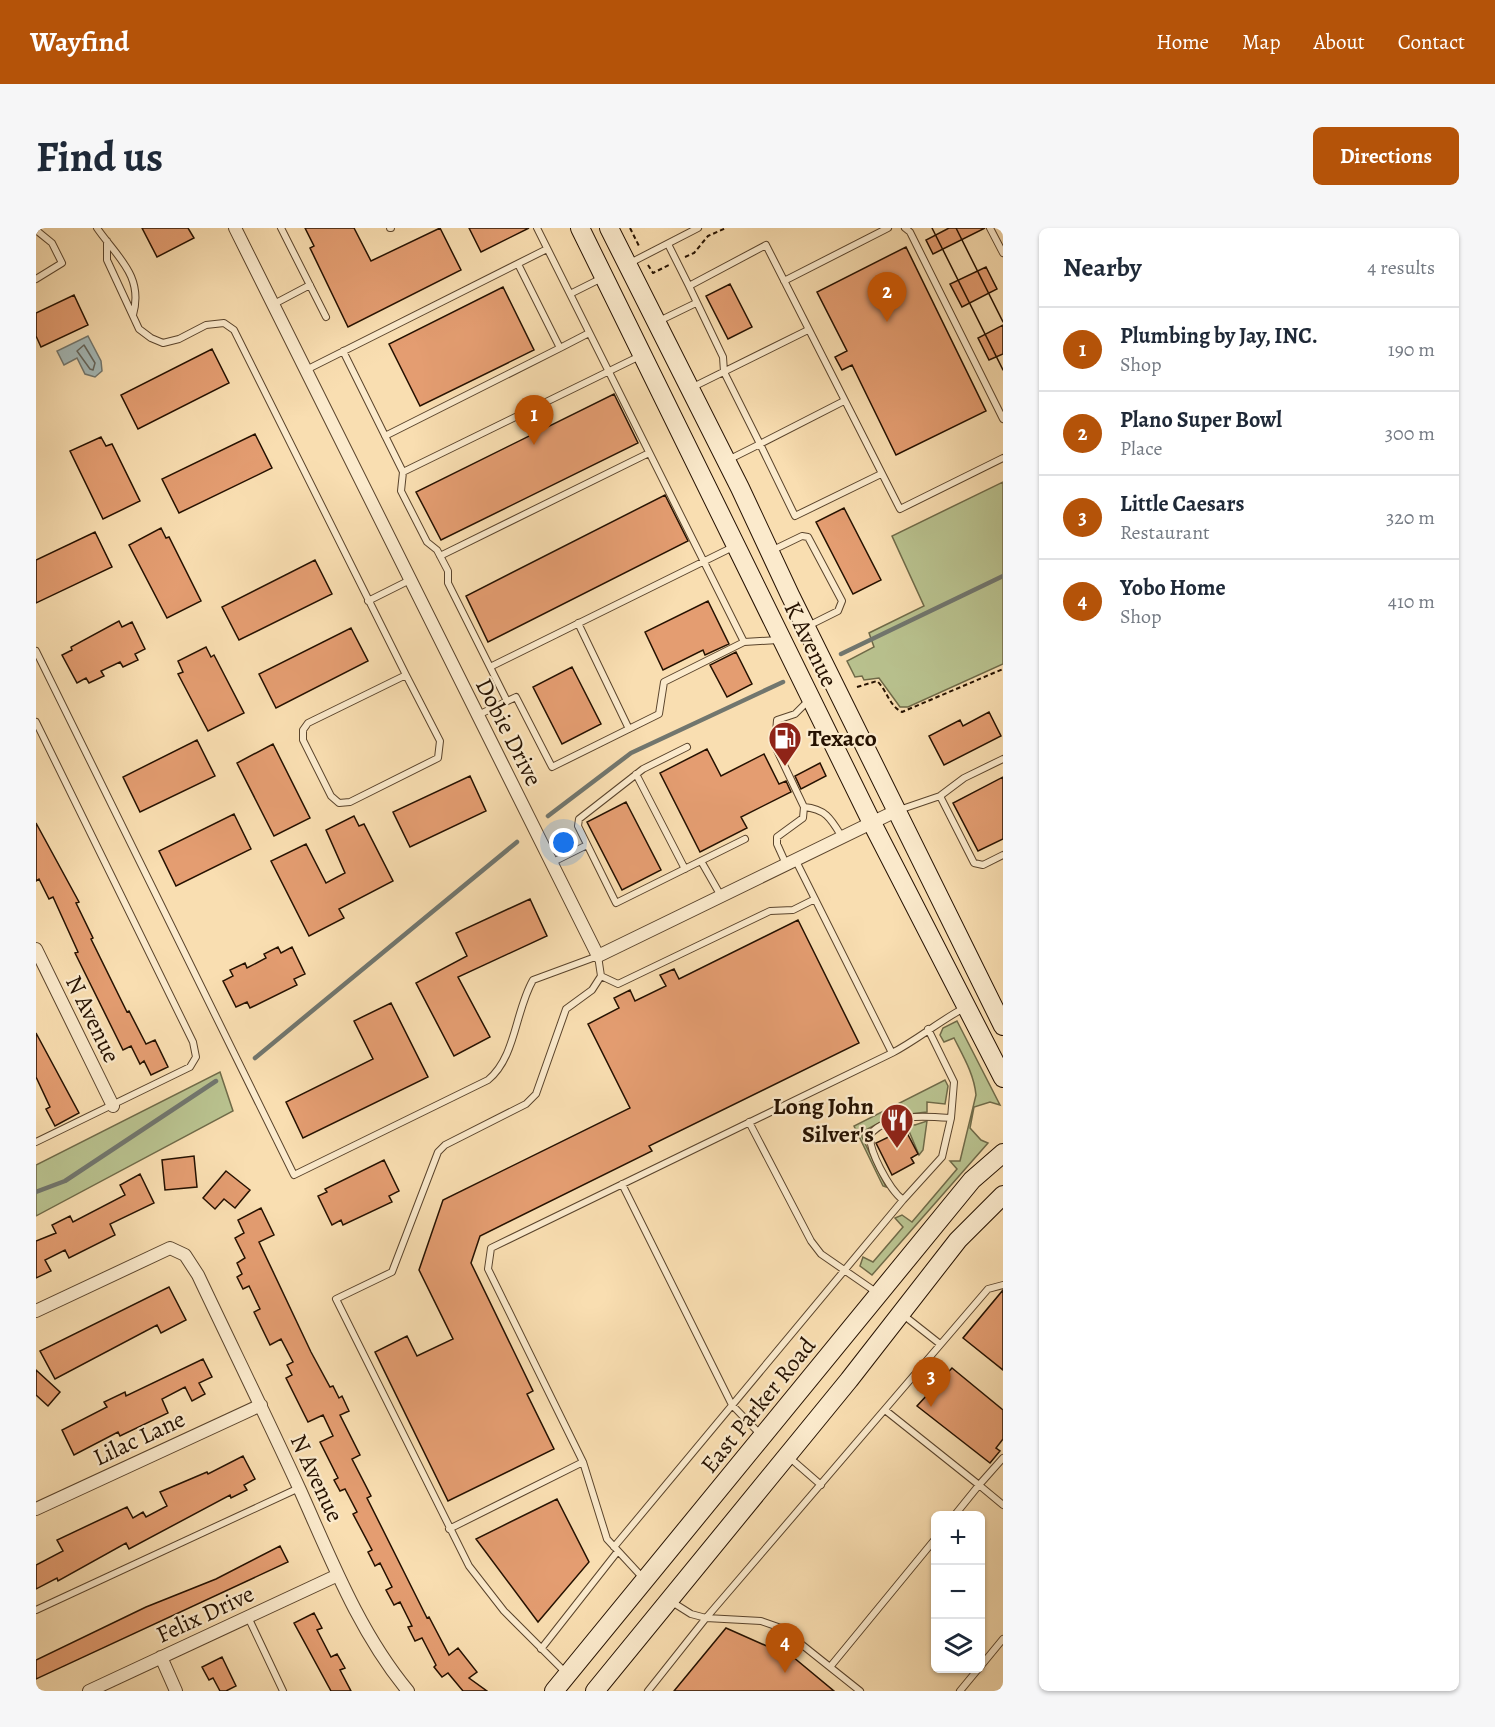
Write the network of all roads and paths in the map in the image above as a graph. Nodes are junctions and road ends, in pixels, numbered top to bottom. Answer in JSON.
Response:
{"nodes":[{"id":1,"x":45,"y":228,"type":"edge"},
{"id":2,"x":97,"y":228,"type":"edge"},
{"id":3,"x":236,"y":228,"type":"edge"},
{"id":4,"x":281,"y":228,"type":"edge"},
{"id":5,"x":537,"y":228,"type":"edge"},
{"id":6,"x":580,"y":228,"type":"edge"},
{"id":7,"x":609,"y":228,"type":"edge"},
{"id":8,"x":630,"y":228,"type":"edge"},
{"id":9,"x":698,"y":228,"type":"edge"},
{"id":10,"x":888,"y":228,"type":"edge"},
{"id":11,"x":905,"y":228,"type":"edge"},
{"id":12,"x":990,"y":228,"type":"edge"},
{"id":13,"x":37,"y":233,"type":"edge"},
{"id":14,"x":106,"y":241,"type":"junction"},
{"id":15,"x":668,"y":244,"type":"junction"},
{"id":16,"x":548,"y":249,"type":"junction"},
{"id":17,"x":1003,"y":253,"type":"edge"},
{"id":18,"x":644,"y":256,"type":"junction"},
{"id":19,"x":518,"y":264,"type":"junction"},
{"id":20,"x":627,"y":265,"type":"junction"},
{"id":21,"x":603,"y":277,"type":"junction"},
{"id":22,"x":36,"y":279,"type":"edge"},
{"id":23,"x":784,"y":281,"type":"junction"},
{"id":24,"x":310,"y":285,"type":"junction"},
{"id":25,"x":689,"y":286,"type":"junction"},
{"id":26,"x":570,"y":294,"type":"junction"},
{"id":27,"x":696,"y":303,"type":"junction"},
{"id":28,"x":274,"y":304,"type":"junction"},
{"id":29,"x":133,"y":316,"type":"junction"},
{"id":30,"x":326,"y":317,"type":"dead end"},
{"id":31,"x":657,"y":322,"type":"junction"},
{"id":32,"x":808,"y":330,"type":"junction"},
{"id":33,"x":590,"y":333,"type":"junction"},
{"id":34,"x":560,"y":348,"type":"junction"},
{"id":35,"x":343,"y":351,"type":"junction"},
{"id":36,"x":643,"y":355,"type":"junction"},
{"id":37,"x":306,"y":370,"type":"junction"},
{"id":38,"x":724,"y":372,"type":"junction"},
{"id":39,"x":609,"y":373,"type":"junction"},
{"id":40,"x":690,"y":389,"type":"junction"},
{"id":41,"x":844,"y":401,"type":"junction"},
{"id":42,"x":1003,"y":419,"type":"edge"},
{"id":43,"x":385,"y":436,"type":"junction"},
{"id":44,"x":760,"y":444,"type":"junction"},
{"id":45,"x":650,"y":453,"type":"junction"},
{"id":46,"x":1003,"y":458,"type":"edge"},
{"id":47,"x":726,"y":460,"type":"junction"},
{"id":48,"x":403,"y":472,"type":"junction"},
{"id":49,"x":701,"y":473,"type":"junction"},
{"id":50,"x":881,"y":474,"type":"junction"},
{"id":51,"x":736,"y":545,"type":"junction"},
{"id":52,"x":770,"y":552,"type":"junction"},
{"id":53,"x":440,"y":556,"type":"junction"},
{"id":54,"x":704,"y":561,"type":"junction"},
{"id":55,"x":410,"y":580,"type":"junction"},
{"id":56,"x":368,"y":601,"type":"junction"},
{"id":57,"x":578,"y":623,"type":"junction"},
{"id":58,"x":806,"y":627,"type":"junction"},
{"id":59,"x":782,"y":639,"type":"junction"},
{"id":60,"x":744,"y":642,"type":"junction"},
{"id":61,"x":36,"y":651,"type":"edge"},
{"id":62,"x":490,"y":667,"type":"junction"},
{"id":63,"x":1003,"y":669,"type":"edge"},
{"id":64,"x":406,"y":675,"type":"junction"},
{"id":65,"x":857,"y":687,"type":"dead end"},
{"id":66,"x":811,"y":698,"type":"junction"},
{"id":67,"x":507,"y":701,"type":"junction"},
{"id":68,"x":477,"y":715,"type":"junction"},
{"id":69,"x":36,"y":722,"type":"edge"},
{"id":70,"x":629,"y":729,"type":"junction"},
{"id":71,"x":687,"y":747,"type":"dead end"},
{"id":72,"x":1003,"y":759,"type":"edge"},
{"id":73,"x":636,"y":774,"type":"junction"},
{"id":74,"x":940,"y":796,"type":"junction"},
{"id":75,"x":804,"y":807,"type":"junction"},
{"id":76,"x":898,"y":810,"type":"junction"},
{"id":77,"x":872,"y":823,"type":"junction"},
{"id":78,"x":842,"y":838,"type":"junction"},
{"id":79,"x":745,"y":839,"type":"dead end"},
{"id":80,"x":587,"y":845,"type":"junction"},
{"id":81,"x":1003,"y":855,"type":"edge"},
{"id":82,"x":701,"y":861,"type":"junction"},
{"id":83,"x":551,"y":863,"type":"junction"},
{"id":84,"x":791,"y":863,"type":"junction"},
{"id":85,"x":685,"y":868,"type":"junction"},
{"id":86,"x":721,"y":897,"type":"junction"},
{"id":87,"x":815,"y":900,"type":"junction"},
{"id":88,"x":36,"y":950,"type":"edge"},
{"id":89,"x":598,"y":956,"type":"junction"},
{"id":90,"x":601,"y":976,"type":"junction"},
{"id":91,"x":967,"y":1006,"type":"junction"},
{"id":92,"x":1003,"y":1026,"type":"edge"},
{"id":93,"x":928,"y":1029,"type":"junction"},
{"id":94,"x":892,"y":1053,"type":"junction"},
{"id":95,"x":1003,"y":1078,"type":"edge"},
{"id":96,"x":113,"y":1106,"type":"junction"},
{"id":97,"x":951,"y":1118,"type":"junction"},
{"id":98,"x":749,"y":1122,"type":"junction"},
{"id":99,"x":36,"y":1142,"type":"edge"},
{"id":100,"x":1003,"y":1154,"type":"edge"},
{"id":101,"x":622,"y":1184,"type":"junction"},
{"id":102,"x":1003,"y":1195,"type":"edge"},
{"id":103,"x":903,"y":1200,"type":"junction"},
{"id":104,"x":845,"y":1269,"type":"junction"},
{"id":105,"x":1003,"y":1285,"type":"edge"},
{"id":106,"x":879,"y":1294,"type":"junction"},
{"id":107,"x":36,"y":1311,"type":"edge"},
{"id":108,"x":902,"y":1314,"type":"junction"},
{"id":109,"x":940,"y":1344,"type":"junction"},
{"id":110,"x":732,"y":1405,"type":"junction"},
{"id":111,"x":261,"y":1406,"type":"junction"},
{"id":112,"x":885,"y":1410,"type":"junction"},
{"id":113,"x":763,"y":1436,"type":"junction"},
{"id":114,"x":787,"y":1456,"type":"junction"},
{"id":115,"x":1003,"y":1458,"type":"edge"},
{"id":116,"x":583,"y":1462,"type":"junction"},
{"id":117,"x":821,"y":1485,"type":"junction"},
{"id":118,"x":979,"y":1485,"type":"junction"},
{"id":119,"x":299,"y":1488,"type":"junction"},
{"id":120,"x":1003,"y":1506,"type":"edge"},
{"id":121,"x":36,"y":1509,"type":"edge"},
{"id":122,"x":957,"y":1511,"type":"edge"},
{"id":123,"x":449,"y":1528,"type":"junction"},
{"id":124,"x":931,"y":1544,"type":"edge"},
{"id":125,"x":616,"y":1549,"type":"junction"},
{"id":126,"x":338,"y":1575,"type":"junction"},
{"id":127,"x":645,"y":1580,"type":"junction"},
{"id":128,"x":669,"y":1600,"type":"junction"},
{"id":129,"x":36,"y":1610,"type":"edge"},
{"id":130,"x":248,"y":1617,"type":"junction"},
{"id":131,"x":706,"y":1618,"type":"junction"},
{"id":132,"x":1003,"y":1639,"type":"edge"},
{"id":133,"x":541,"y":1649,"type":"junction"},
{"id":134,"x":161,"y":1657,"type":"junction"},
{"id":135,"x":985,"y":1661,"type":"edge"},
{"id":136,"x":830,"y":1667,"type":"junction"},
{"id":137,"x":975,"y":1673,"type":"edge"},
{"id":138,"x":567,"y":1674,"type":"junction"},
{"id":139,"x":598,"y":1690,"type":"edge"},
{"id":140,"x":89,"y":1691,"type":"edge"},
{"id":141,"x":176,"y":1691,"type":"edge"},
{"id":142,"x":283,"y":1691,"type":"edge"},
{"id":143,"x":408,"y":1691,"type":"edge"},
{"id":144,"x":554,"y":1691,"type":"edge"},
{"id":145,"x":648,"y":1691,"type":"edge"},
{"id":146,"x":860,"y":1691,"type":"edge"},
{"id":147,"x":960,"y":1691,"type":"edge"}],
"edges":[{"from":1,"to":13,"type":"lane"},
{"from":2,"to":14,"type":"lane"},
{"from":3,"to":28,"type":"street","name":"Dobie Drive"},
{"from":4,"to":24,"type":"lane"},
{"from":5,"to":16,"type":"lane"},
{"from":6,"to":21,"type":"main road","name":"K Avenue"},
{"from":7,"to":20,"type":"main road","name":"K Avenue"},
{"from":8,"to":18,"type":"path"},
{"from":9,"to":15,"type":"lane"},
{"from":10,"to":23,"type":"lane"},
{"from":11,"to":42,"type":"lane"},
{"from":12,"to":17,"type":"lane"},
{"from":13,"to":22,"type":"lane"},
{"from":14,"to":29,"type":"lane"},
{"from":14,"to":29,"type":"lane"},
{"from":15,"to":18,"type":"lane"},
{"from":15,"to":25,"type":"lane"},
{"from":16,"to":19,"type":"lane"},
{"from":16,"to":26,"type":"lane"},
{"from":18,"to":20,"type":"lane"},
{"from":19,"to":34,"type":"lane"},
{"from":19,"to":35,"type":"lane"},
{"from":20,"to":21,"type":"main road"},
{"from":20,"to":31,"type":"main road","name":"K Avenue"},
{"from":21,"to":26,"type":"lane"},
{"from":21,"to":36,"type":"main road","name":"K Avenue"},
{"from":23,"to":25,"type":"lane"},
{"from":23,"to":32,"type":"lane"},
{"from":24,"to":28,"type":"lane"},
{"from":24,"to":30,"type":"lane"},
{"from":25,"to":27,"type":"lane"},
{"from":26,"to":33,"type":"lane"},
{"from":27,"to":31,"type":"lane"},
{"from":27,"to":38,"type":"lane"},
{"from":28,"to":37,"type":"street","name":"Dobie Drive"},
{"from":29,"to":56,"type":"lane"},
{"from":31,"to":40,"type":"main road","name":"K Avenue"},
{"from":32,"to":38,"type":"lane"},
{"from":32,"to":41,"type":"lane"},
{"from":33,"to":34,"type":"lane"},
{"from":33,"to":39,"type":"lane"},
{"from":34,"to":43,"type":"lane"},
{"from":35,"to":37,"type":"lane"},
{"from":35,"to":43,"type":"lane"},
{"from":36,"to":39,"type":"lane"},
{"from":36,"to":49,"type":"main road","name":"K Avenue"},
{"from":37,"to":55,"type":"street","name":"Dobie Drive"},
{"from":38,"to":40,"type":"lane"},
{"from":38,"to":44,"type":"lane"},
{"from":39,"to":45,"type":"lane"},
{"from":39,"to":48,"type":"lane"},
{"from":40,"to":47,"type":"main road","name":"K Avenue"},
{"from":41,"to":44,"type":"lane"},
{"from":41,"to":50,"type":"lane"},
{"from":43,"to":48,"type":"lane"},
{"from":44,"to":47,"type":"lane"},
{"from":44,"to":50,"type":"lane"},
{"from":45,"to":53,"type":"lane"},
{"from":45,"to":54,"type":"lane"},
{"from":46,"to":50,"type":"lane"},
{"from":47,"to":49,"type":"main road"},
{"from":47,"to":52,"type":"main road","name":"K Avenue"},
{"from":48,"to":53,"type":"lane"},
{"from":49,"to":51,"type":"main road","name":"K Avenue"},
{"from":51,"to":54,"type":"lane"},
{"from":51,"to":59,"type":"main road","name":"K Avenue"},
{"from":52,"to":58,"type":"main road","name":"K Avenue"},
{"from":52,"to":58,"type":"lane"},
{"from":53,"to":62,"type":"lane"},
{"from":54,"to":57,"type":"lane"},
{"from":54,"to":60,"type":"lane"},
{"from":55,"to":56,"type":"lane"},
{"from":55,"to":68,"type":"street","name":"Dobie Drive"},
{"from":56,"to":64,"type":"lane"},
{"from":57,"to":62,"type":"lane"},
{"from":57,"to":70,"type":"lane"},
{"from":58,"to":59,"type":"main road"},
{"from":58,"to":76,"type":"main road","name":"K Avenue"},
{"from":59,"to":60,"type":"lane"},
{"from":59,"to":66,"type":"main road","name":"K Avenue"},
{"from":60,"to":70,"type":"lane"},
{"from":61,"to":89,"type":"lane"},
{"from":62,"to":67,"type":"lane"},
{"from":63,"to":65,"type":"path"},
{"from":64,"to":64,"type":"lane"},
{"from":66,"to":75,"type":"lane"},
{"from":66,"to":77,"type":"main road","name":"K Avenue"},
{"from":67,"to":68,"type":"lane"},
{"from":67,"to":70,"type":"lane"},
{"from":68,"to":83,"type":"street","name":"Dobie Drive"},
{"from":69,"to":96,"type":"lane"},
{"from":71,"to":73,"type":"lane"},
{"from":72,"to":74,"type":"lane"},
{"from":73,"to":80,"type":"lane"},
{"from":73,"to":85,"type":"lane"},
{"from":74,"to":76,"type":"lane"},
{"from":74,"to":81,"type":"lane"},
{"from":75,"to":78,"type":"lane"},
{"from":75,"to":84,"type":"lane"},
{"from":76,"to":77,"type":"street"},
{"from":76,"to":92,"type":"main road","name":"K Avenue"},
{"from":77,"to":78,"type":"street"},
{"from":77,"to":91,"type":"main road","name":"K Avenue"},
{"from":78,"to":84,"type":"street"},
{"from":79,"to":82,"type":"lane"},
{"from":80,"to":83,"type":"lane"},
{"from":80,"to":85,"type":"lane"},
{"from":82,"to":85,"type":"lane"},
{"from":82,"to":86,"type":"lane"},
{"from":83,"to":89,"type":"street","name":"Dobie Drive"},
{"from":84,"to":86,"type":"street"},
{"from":84,"to":87,"type":"lane"},
{"from":86,"to":89,"type":"street"},
{"from":87,"to":90,"type":"lane"},
{"from":87,"to":94,"type":"lane"},
{"from":88,"to":96,"type":"street","name":"N Avenue"},
{"from":89,"to":90,"type":"lane"},
{"from":90,"to":123,"type":"lane"},
{"from":91,"to":93,"type":"lane"},
{"from":91,"to":95,"type":"main road","name":"K Avenue"},
{"from":93,"to":94,"type":"lane"},
{"from":93,"to":97,"type":"lane"},
{"from":94,"to":98,"type":"lane"},
{"from":96,"to":99,"type":"lane"},
{"from":97,"to":103,"type":"lane"},
{"from":97,"to":103,"type":"lane"},
{"from":98,"to":101,"type":"lane"},
{"from":98,"to":104,"type":"lane"},
{"from":100,"to":106,"type":"main road","name":"East Parker Road"},
{"from":101,"to":110,"type":"lane"},
{"from":101,"to":116,"type":"lane"},
{"from":102,"to":108,"type":"main road"},
{"from":103,"to":104,"type":"lane"},
{"from":104,"to":106,"type":"lane"},
{"from":104,"to":110,"type":"lane"},
{"from":105,"to":109,"type":"lane"},
{"from":106,"to":108,"type":"main road"},
{"from":106,"to":113,"type":"main road","name":"East Parker Road"},
{"from":107,"to":111,"type":"street","name":"N Avenue"},
{"from":108,"to":109,"type":"lane"},
{"from":108,"to":114,"type":"main road"},
{"from":109,"to":112,"type":"lane"},
{"from":110,"to":113,"type":"lane"},
{"from":110,"to":125,"type":"lane"},
{"from":111,"to":119,"type":"street","name":"N Avenue"},
{"from":111,"to":121,"type":"street","name":"Lilac Lane"},
{"from":112,"to":117,"type":"lane"},
{"from":112,"to":118,"type":"lane"},
{"from":113,"to":114,"type":"main road"},
{"from":113,"to":127,"type":"main road","name":"East Parker Road"},
{"from":114,"to":117,"type":"lane"},
{"from":114,"to":128,"type":"main road"},
{"from":115,"to":118,"type":"lane"},
{"from":116,"to":123,"type":"lane"},
{"from":116,"to":125,"type":"lane"},
{"from":117,"to":131,"type":"lane"},
{"from":118,"to":120,"type":"lane"},
{"from":118,"to":122,"type":"lane"},
{"from":119,"to":126,"type":"street","name":"N Avenue"},
{"from":119,"to":129,"type":"lane"},
{"from":123,"to":133,"type":"lane"},
{"from":124,"to":136,"type":"lane"},
{"from":125,"to":127,"type":"lane"},
{"from":125,"to":133,"type":"lane"},
{"from":126,"to":130,"type":"street","name":"Felix Drive"},
{"from":126,"to":143,"type":"street","name":"N Avenue"},
{"from":127,"to":128,"type":"main road"},
{"from":127,"to":138,"type":"main road","name":"East Parker Road"},
{"from":128,"to":131,"type":"lane"},
{"from":128,"to":139,"type":"main road"},
{"from":130,"to":134,"type":"street","name":"Felix Drive"},
{"from":130,"to":142,"type":"lane"},
{"from":131,"to":136,"type":"lane"},
{"from":131,"to":145,"type":"lane"},
{"from":132,"to":135,"type":"lane"},
{"from":133,"to":138,"type":"lane"},
{"from":134,"to":140,"type":"street","name":"Felix Drive"},
{"from":134,"to":141,"type":"street"},
{"from":136,"to":146,"type":"lane"},
{"from":137,"to":147,"type":"lane"},
{"from":138,"to":144,"type":"main road","name":"East Parker Road"}]}
